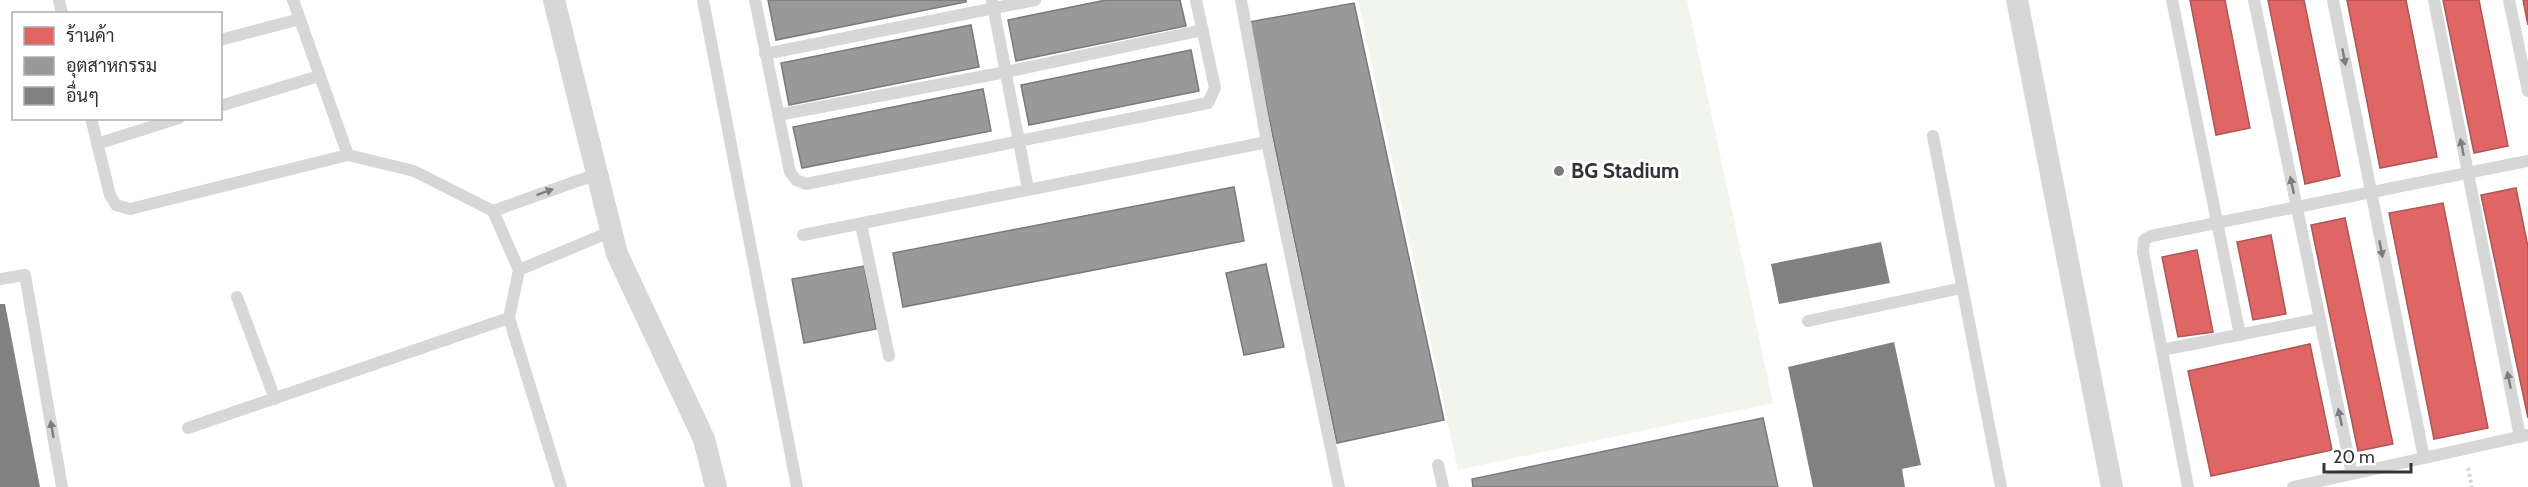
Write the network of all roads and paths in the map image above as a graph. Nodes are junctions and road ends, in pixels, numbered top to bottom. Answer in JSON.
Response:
{"nodes":[{"id":1,"x":293,"y":0,"type":"edge"},
{"id":2,"x":554,"y":0,"type":"edge"},
{"id":3,"x":702,"y":0,"type":"edge"},
{"id":4,"x":755,"y":0,"type":"edge"},
{"id":5,"x":1035,"y":0,"type":"edge"},
{"id":6,"x":1196,"y":0,"type":"edge"},
{"id":7,"x":1241,"y":0,"type":"edge"},
{"id":8,"x":2017,"y":0,"type":"edge"},
{"id":9,"x":2172,"y":0,"type":"edge"},
{"id":10,"x":2254,"y":0,"type":"edge"},
{"id":11,"x":2333,"y":0,"type":"edge"},
{"id":12,"x":2434,"y":0,"type":"edge"},
{"id":13,"x":2509,"y":0,"type":"edge"},
{"id":14,"x":993,"y":5,"type":"edge"},
{"id":15,"x":300,"y":19,"type":"junction"},
{"id":16,"x":1203,"y":30,"type":"junction"},
{"id":17,"x":222,"y":39,"type":"edge"},
{"id":18,"x":765,"y":54,"type":"junction"},
{"id":19,"x":1006,"y":72,"type":"junction"},
{"id":20,"x":319,"y":76,"type":"junction"},
{"id":21,"x":2528,"y":92,"type":"edge"},
{"id":22,"x":222,"y":105,"type":"edge"},
{"id":23,"x":778,"y":115,"type":"junction"},
{"id":24,"x":91,"y":120,"type":"edge"},
{"id":25,"x":174,"y":120,"type":"edge"},
{"id":26,"x":1933,"y":136,"type":"dead end"},
{"id":27,"x":1267,"y":142,"type":"junction"},
{"id":28,"x":1020,"y":143,"type":"junction"},
{"id":29,"x":97,"y":144,"type":"junction"},
{"id":30,"x":348,"y":156,"type":"junction"},
{"id":31,"x":2528,"y":161,"type":"edge"},
{"id":32,"x":2467,"y":173,"type":"junction"},
{"id":33,"x":597,"y":174,"type":"junction"},
{"id":34,"x":1028,"y":189,"type":"junction"},
{"id":35,"x":2370,"y":193,"type":"junction"},
{"id":36,"x":2297,"y":207,"type":"junction"},
{"id":37,"x":493,"y":211,"type":"junction"},
{"id":38,"x":2217,"y":223,"type":"junction"},
{"id":39,"x":861,"y":224,"type":"junction"},
{"id":40,"x":612,"y":231,"type":"junction"},
{"id":41,"x":803,"y":235,"type":"dead end"},
{"id":42,"x":519,"y":270,"type":"junction"},
{"id":43,"x":0,"y":279,"type":"edge"},
{"id":44,"x":1962,"y":288,"type":"junction"},
{"id":45,"x":237,"y":297,"type":"dead end"},
{"id":46,"x":509,"y":318,"type":"junction"},
{"id":47,"x":2319,"y":319,"type":"junction"},
{"id":48,"x":1808,"y":321,"type":"dead end"},
{"id":49,"x":2240,"y":335,"type":"junction"},
{"id":50,"x":2162,"y":350,"type":"junction"},
{"id":51,"x":889,"y":356,"type":"dead end"},
{"id":52,"x":274,"y":399,"type":"junction"},
{"id":53,"x":188,"y":428,"type":"dead end"},
{"id":54,"x":2524,"y":436,"type":"edge"},
{"id":55,"x":2424,"y":458,"type":"junction"},
{"id":56,"x":1438,"y":465,"type":"dead end"},
{"id":57,"x":2352,"y":474,"type":"junction"},
{"id":58,"x":62,"y":487,"type":"edge"},
{"id":59,"x":561,"y":487,"type":"edge"},
{"id":60,"x":716,"y":487,"type":"edge"},
{"id":61,"x":797,"y":487,"type":"edge"},
{"id":62,"x":1339,"y":487,"type":"edge"},
{"id":63,"x":1443,"y":487,"type":"edge"},
{"id":64,"x":2001,"y":487,"type":"edge"},
{"id":65,"x":2112,"y":487,"type":"edge"},
{"id":66,"x":2188,"y":487,"type":"edge"},
{"id":67,"x":2293,"y":487,"type":"edge"}],
"edges":[{"from":1,"to":15,"type":"lane"},
{"from":2,"to":33,"type":"street"},
{"from":3,"to":61,"type":"lane"},
{"from":4,"to":18,"type":"lane"},
{"from":5,"to":14,"type":"lane"},
{"from":6,"to":16,"type":"lane"},
{"from":7,"to":27,"type":"lane"},
{"from":8,"to":65,"type":"street"},
{"from":9,"to":38,"type":"lane"},
{"from":36,"to":10,"type":"lane","one_way":true},
{"from":11,"to":35,"type":"lane","one_way":true},
{"from":32,"to":12,"type":"lane","one_way":true},
{"from":13,"to":21,"type":"lane"},
{"from":14,"to":18,"type":"lane"},
{"from":14,"to":19,"type":"lane"},
{"from":15,"to":17,"type":"lane"},
{"from":15,"to":20,"type":"lane"},
{"from":16,"to":19,"type":"lane"},
{"from":16,"to":28,"type":"lane"},
{"from":18,"to":23,"type":"lane"},
{"from":19,"to":23,"type":"lane"},
{"from":19,"to":28,"type":"lane"},
{"from":20,"to":22,"type":"lane"},
{"from":20,"to":30,"type":"lane"},
{"from":23,"to":28,"type":"lane"},
{"from":24,"to":29,"type":"lane"},
{"from":25,"to":29,"type":"lane"},
{"from":26,"to":44,"type":"lane"},
{"from":27,"to":34,"type":"lane"},
{"from":27,"to":62,"type":"lane"},
{"from":28,"to":34,"type":"lane"},
{"from":29,"to":30,"type":"lane"},
{"from":30,"to":37,"type":"lane"},
{"from":31,"to":32,"type":"lane"},
{"from":32,"to":35,"type":"lane"},
{"from":54,"to":32,"type":"lane","one_way":true},
{"from":37,"to":33,"type":"lane","one_way":true},
{"from":33,"to":40,"type":"street"},
{"from":34,"to":39,"type":"lane"},
{"from":35,"to":36,"type":"lane"},
{"from":35,"to":55,"type":"lane","one_way":true},
{"from":36,"to":38,"type":"lane"},
{"from":36,"to":47,"type":"lane"},
{"from":37,"to":42,"type":"lane"},
{"from":38,"to":49,"type":"lane"},
{"from":38,"to":50,"type":"lane"},
{"from":39,"to":41,"type":"lane"},
{"from":39,"to":51,"type":"lane"},
{"from":40,"to":42,"type":"lane"},
{"from":40,"to":60,"type":"street"},
{"from":42,"to":46,"type":"lane"},
{"from":58,"to":43,"type":"lane","one_way":true},
{"from":44,"to":48,"type":"lane"},
{"from":44,"to":64,"type":"lane"},
{"from":45,"to":52,"type":"lane"},
{"from":46,"to":52,"type":"lane"},
{"from":46,"to":59,"type":"lane"},
{"from":47,"to":49,"type":"lane"},
{"from":57,"to":47,"type":"lane","one_way":true},
{"from":49,"to":50,"type":"lane"},
{"from":50,"to":66,"type":"lane"},
{"from":52,"to":53,"type":"lane"},
{"from":54,"to":55,"type":"lane"},
{"from":55,"to":57,"type":"lane"},
{"from":56,"to":63,"type":"lane"},
{"from":57,"to":67,"type":"lane"}]}
